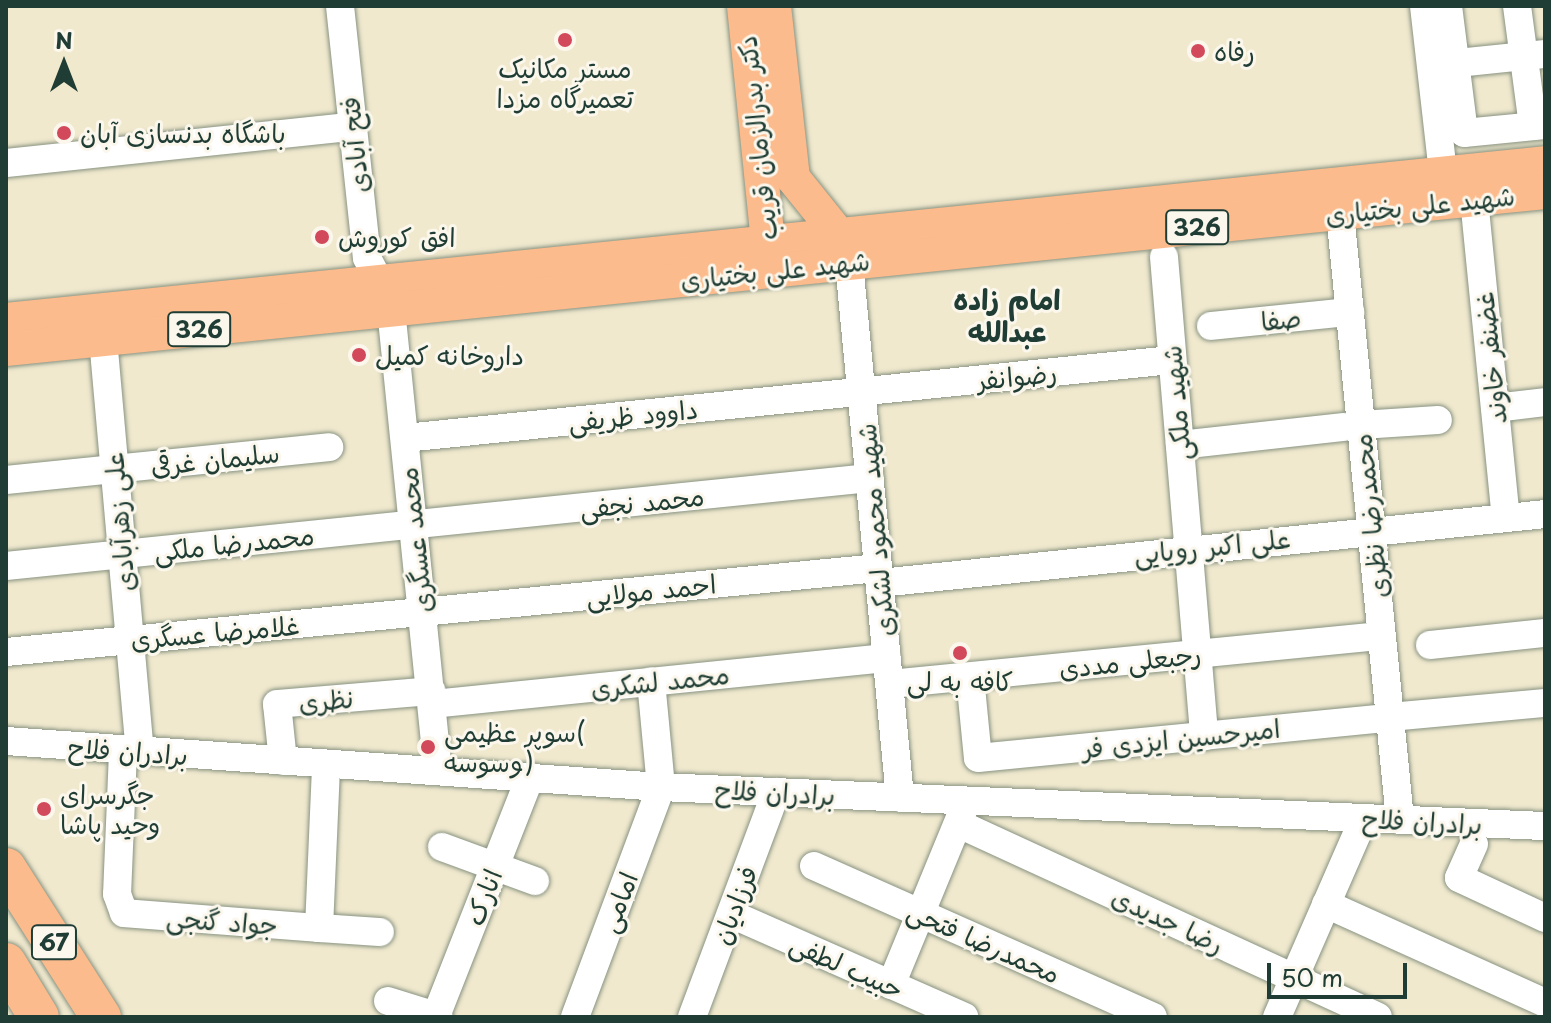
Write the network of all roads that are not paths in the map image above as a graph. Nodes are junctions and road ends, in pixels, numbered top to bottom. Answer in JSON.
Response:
{"nodes":[{"id":1,"x":340,"y":6,"type":"edge"},
{"id":2,"x":744,"y":6,"type":"edge"},
{"id":3,"x":774,"y":6,"type":"edge"},
{"id":4,"x":1424,"y":6,"type":"edge"},
{"id":5,"x":1448,"y":6,"type":"edge"},
{"id":6,"x":1517,"y":6,"type":"edge"},
{"id":7,"x":1534,"y":55,"type":"edge"},
{"id":8,"x":1442,"y":64,"type":"junction"},
{"id":9,"x":1539,"y":125,"type":"edge"},
{"id":10,"x":351,"y":127,"type":"junction"},
{"id":11,"x":6,"y":163,"type":"edge"},
{"id":12,"x":1545,"y":163,"type":"edge"},
{"id":13,"x":1443,"y":173,"type":"junction"},
{"id":14,"x":776,"y":178,"type":"junction"},
{"id":15,"x":1545,"y":192,"type":"edge"},
{"id":16,"x":1474,"y":199,"type":"junction"},
{"id":17,"x":1340,"y":213,"type":"junction"},
{"id":18,"x":718,"y":247,"type":"junction"},
{"id":19,"x":844,"y":249,"type":"junction"},
{"id":20,"x":769,"y":256,"type":"junction"},
{"id":21,"x":1164,"y":257,"type":"dead end"},
{"id":22,"x":385,"y":295,"type":"junction"},
{"id":23,"x":1350,"y":312,"type":"junction"},
{"id":24,"x":6,"y":320,"type":"edge"},
{"id":25,"x":1211,"y":326,"type":"dead end"},
{"id":26,"x":103,"y":339,"type":"junction"},
{"id":27,"x":6,"y":349,"type":"edge"},
{"id":28,"x":1172,"y":360,"type":"junction"},
{"id":29,"x":862,"y":392,"type":"junction"},
{"id":30,"x":1545,"y":402,"type":"edge"},
{"id":31,"x":1495,"y":408,"type":"junction"},
{"id":32,"x":1438,"y":420,"type":"dead end"},
{"id":33,"x":1352,"y":426,"type":"junction"},
{"id":34,"x":405,"y":438,"type":"junction"},
{"id":35,"x":1180,"y":445,"type":"junction"},
{"id":36,"x":329,"y":447,"type":"dead end"},
{"id":37,"x":115,"y":469,"type":"junction"},
{"id":38,"x":870,"y":478,"type":"junction"},
{"id":39,"x":6,"y":480,"type":"edge"},
{"id":40,"x":1545,"y":514,"type":"edge"},
{"id":41,"x":1506,"y":517,"type":"junction"},
{"id":42,"x":414,"y":525,"type":"junction"},
{"id":43,"x":1372,"y":530,"type":"junction"},
{"id":44,"x":1188,"y":548,"type":"junction"},
{"id":45,"x":122,"y":554,"type":"junction"},
{"id":46,"x":6,"y":566,"type":"edge"},
{"id":47,"x":879,"y":576,"type":"junction"},
{"id":48,"x":423,"y":612,"type":"junction"},
{"id":49,"x":1545,"y":633,"type":"edge"},
{"id":50,"x":1371,"y":637,"type":"dead end"},
{"id":51,"x":130,"y":640,"type":"junction"},
{"id":52,"x":1430,"y":645,"type":"dead end"},
{"id":53,"x":6,"y":652,"type":"edge"},
{"id":54,"x":1198,"y":654,"type":"junction"},
{"id":55,"x":888,"y":671,"type":"junction"},
{"id":56,"x":970,"y":677,"type":"junction"},
{"id":57,"x":651,"y":681,"type":"junction"},
{"id":58,"x":432,"y":697,"type":"junction"},
{"id":59,"x":1545,"y":703,"type":"edge"},
{"id":60,"x":1387,"y":718,"type":"junction"},
{"id":61,"x":1204,"y":736,"type":"junction"},
{"id":62,"x":6,"y":741,"type":"edge"},
{"id":63,"x":132,"y":753,"type":"junction"},
{"id":64,"x":283,"y":761,"type":"junction"},
{"id":65,"x":326,"y":765,"type":"junction"},
{"id":66,"x":438,"y":771,"type":"junction"},
{"id":67,"x":530,"y":777,"type":"junction"},
{"id":68,"x":661,"y":787,"type":"junction"},
{"id":69,"x":776,"y":792,"type":"junction"},
{"id":70,"x":900,"y":798,"type":"junction"},
{"id":71,"x":963,"y":812,"type":"junction"},
{"id":72,"x":1364,"y":818,"type":"junction"},
{"id":73,"x":1400,"y":820,"type":"junction"},
{"id":74,"x":1545,"y":826,"type":"edge"},
{"id":75,"x":1474,"y":844,"type":"dead end"},
{"id":76,"x":442,"y":847,"type":"dead end"},
{"id":77,"x":495,"y":866,"type":"junction"},
{"id":78,"x":814,"y":866,"type":"dead end"},
{"id":79,"x":6,"y":868,"type":"edge"},
{"id":80,"x":535,"y":881,"type":"dead end"},
{"id":81,"x":1326,"y":904,"type":"junction"},
{"id":82,"x":921,"y":913,"type":"junction"},
{"id":83,"x":731,"y":914,"type":"junction"},
{"id":84,"x":1545,"y":918,"type":"edge"},
{"id":85,"x":319,"y":928,"type":"junction"},
{"id":86,"x":380,"y":932,"type":"dead end"},
{"id":87,"x":6,"y":963,"type":"edge"},
{"id":88,"x":1294,"y":978,"type":"junction"},
{"id":89,"x":891,"y":985,"type":"junction"},
{"id":90,"x":388,"y":1001,"type":"dead end"},
{"id":91,"x":1545,"y":1003,"type":"edge"},
{"id":92,"x":438,"y":1016,"type":"edge"},
{"id":93,"x":39,"y":1017,"type":"edge"},
{"id":94,"x":101,"y":1017,"type":"edge"},
{"id":95,"x":575,"y":1017,"type":"edge"},
{"id":96,"x":692,"y":1017,"type":"edge"},
{"id":97,"x":964,"y":1017,"type":"edge"},
{"id":98,"x":1153,"y":1017,"type":"edge"},
{"id":99,"x":1277,"y":1017,"type":"edge"},
{"id":100,"x":1378,"y":1017,"type":"edge"}],
"edges":[{"from":1,"to":10,"type":"street","name":"فتح آبادی"},
{"from":2,"to":14,"type":"main road","name":"دکتر بدرالزمان قریب"},
{"from":3,"to":14,"type":"main road","name":"دکتر بدرالزمان قریب"},
{"from":4,"to":8,"type":"street"},
{"from":5,"to":8,"type":"street"},
{"from":6,"to":7,"type":"street"},
{"from":7,"to":8,"type":"street"},
{"from":7,"to":9,"type":"street"},
{"from":8,"to":9,"type":"street"},
{"from":8,"to":13,"type":"street"},
{"from":10,"to":11,"type":"street"},
{"from":10,"to":22,"type":"street","name":"فتح آبادی"},
{"from":12,"to":13,"type":"main road","name":"شهید علی بختیاری","number":"326"},
{"from":13,"to":19,"type":"main road","name":"شهید علی بختیاری","number":"326"},
{"from":14,"to":18,"type":"main road"},
{"from":14,"to":19,"type":"main road"},
{"from":14,"to":20,"type":"main road","name":"دکتر بدرالزمان قریب"},
{"from":15,"to":16,"type":"main road","name":"شهید علی بختیاری","number":"326"},
{"from":16,"to":17,"type":"main road","name":"شهید علی بختیاری","number":"326"},
{"from":16,"to":31,"type":"street","name":"غضنفر خاوند"},
{"from":17,"to":19,"type":"main road","name":"شهید علی بختیاری","number":"326"},
{"from":17,"to":23,"type":"street","name":"محمدرضا نظری"},
{"from":18,"to":20,"type":"main road","name":"شهید علی بختیاری","number":"326"},
{"from":18,"to":22,"type":"main road","name":"شهید علی بختیاری","number":"326"},
{"from":19,"to":20,"type":"main road","name":"شهید علی بختیاری","number":"326"},
{"from":19,"to":29,"type":"street","name":"شهید محمود لشکری"},
{"from":20,"to":22,"type":"main road","name":"شهید علی بختیاری","number":"326"},
{"from":21,"to":28,"type":"street","name":"شهید ملکی"},
{"from":22,"to":24,"type":"main road","name":"شهید علی بختیاری","number":"326"},
{"from":22,"to":26,"type":"main road","name":"شهید علی بختیاری","number":"326"},
{"from":22,"to":34,"type":"street","name":"محمد عسگری"},
{"from":23,"to":25,"type":"street","name":"صفا"},
{"from":23,"to":33,"type":"street","name":"محمدرضا نظری"},
{"from":26,"to":27,"type":"main road","name":"شهید علی بختیاری","number":"326"},
{"from":26,"to":37,"type":"street","name":"علی زهرآبادی"},
{"from":28,"to":29,"type":"street","name":"رضوانفر"},
{"from":28,"to":35,"type":"street","name":"شهید ملکی"},
{"from":29,"to":34,"type":"street","name":"داوود ظریفی"},
{"from":29,"to":38,"type":"street","name":"شهید محمود لشکری"},
{"from":30,"to":31,"type":"street"},
{"from":31,"to":41,"type":"street","name":"غضنفر خاوند"},
{"from":32,"to":33,"type":"street"},
{"from":33,"to":35,"type":"street"},
{"from":33,"to":43,"type":"street","name":"محمدرضا نظری"},
{"from":34,"to":42,"type":"street","name":"محمد عسگری"},
{"from":35,"to":44,"type":"street","name":"شهید ملکی"},
{"from":36,"to":37,"type":"street","name":"سلیمان غرقی"},
{"from":37,"to":39,"type":"street","name":"سلیمان غرقی"},
{"from":37,"to":45,"type":"street","name":"علی زهرآبادی"},
{"from":38,"to":42,"type":"street","name":"محمد نجفی"},
{"from":38,"to":47,"type":"street","name":"شهید محمود لشکری"},
{"from":40,"to":41,"type":"street","name":"علی اکبر رویایی"},
{"from":41,"to":43,"type":"street","name":"علی اکبر رویایی"},
{"from":42,"to":45,"type":"street","name":"محمدرضا ملکی"},
{"from":42,"to":48,"type":"street","name":"محمد عسگری"},
{"from":43,"to":44,"type":"street","name":"علی اکبر رویایی"},
{"from":43,"to":60,"type":"street","name":"محمدرضا نظری"},
{"from":44,"to":47,"type":"street","name":"علی اکبر رویایی"},
{"from":44,"to":54,"type":"street","name":"شهید ملکی"},
{"from":45,"to":46,"type":"street","name":"محمدرضا ملکی"},
{"from":45,"to":51,"type":"street","name":"علی زهرآبادی"},
{"from":47,"to":48,"type":"street","name":"احمد مولایی"},
{"from":47,"to":55,"type":"street","name":"شهید محمود لشکری"},
{"from":48,"to":51,"type":"street","name":"غلامرضا عسگری"},
{"from":48,"to":58,"type":"street","name":"محمد عسگری"},
{"from":49,"to":52,"type":"street"},
{"from":50,"to":54,"type":"street","name":"رجبعلی مددی"},
{"from":51,"to":53,"type":"street","name":"غلامرضا عسگری"},
{"from":51,"to":63,"type":"street","name":"علی زهرآبادی"},
{"from":54,"to":56,"type":"street","name":"رجبعلی مددی"},
{"from":54,"to":61,"type":"street","name":"شهید ملکی"},
{"from":55,"to":56,"type":"street","name":"رجبعلی مددی"},
{"from":55,"to":57,"type":"street","name":"محمد لشکری"},
{"from":55,"to":70,"type":"street","name":"شهید محمود لشکری"},
{"from":56,"to":61,"type":"street","name":"امیرحسین ایزدی فر"},
{"from":57,"to":58,"type":"street","name":"محمد لشکری"},
{"from":57,"to":68,"type":"street"},
{"from":58,"to":64,"type":"street","name":"نظری"},
{"from":58,"to":66,"type":"street","name":"محمد عسگری"},
{"from":59,"to":60,"type":"street","name":"امیرحسین ایزدی فر"},
{"from":60,"to":61,"type":"street","name":"امیرحسین ایزدی فر"},
{"from":60,"to":73,"type":"street","name":"محمدرضا نظری"},
{"from":62,"to":63,"type":"street","name":"برادران فلاح"},
{"from":63,"to":64,"type":"street","name":"برادران فلاح"},
{"from":63,"to":85,"type":"street","name":"جواد گنجی"},
{"from":64,"to":65,"type":"street","name":"برادران فلاح"},
{"from":65,"to":66,"type":"street","name":"برادران فلاح"},
{"from":65,"to":85,"type":"street"},
{"from":66,"to":67,"type":"street","name":"برادران فلاح"},
{"from":67,"to":68,"type":"street","name":"برادران فلاح"},
{"from":67,"to":77,"type":"street","name":"انارک"},
{"from":68,"to":69,"type":"street","name":"برادران فلاح"},
{"from":68,"to":95,"type":"street","name":"امامی"},
{"from":69,"to":70,"type":"street","name":"برادران فلاح"},
{"from":69,"to":83,"type":"street","name":"فرزادیان"},
{"from":70,"to":71,"type":"street","name":"برادران فلاح"},
{"from":71,"to":72,"type":"street","name":"برادران فلاح"},
{"from":71,"to":82,"type":"street"},
{"from":71,"to":88,"type":"street","name":"رضا جدیدی"},
{"from":72,"to":73,"type":"street","name":"برادران فلاح"},
{"from":72,"to":81,"type":"street"},
{"from":73,"to":74,"type":"street","name":"برادران فلاح"},
{"from":75,"to":84,"type":"street"},
{"from":76,"to":77,"type":"street"},
{"from":77,"to":80,"type":"street"},
{"from":77,"to":92,"type":"street","name":"انارک"},
{"from":78,"to":82,"type":"street","name":"محمدرضا فتحی"},
{"from":79,"to":94,"type":"highway","number":"67"},
{"from":81,"to":88,"type":"street"},
{"from":81,"to":91,"type":"street"},
{"from":82,"to":89,"type":"street"},
{"from":82,"to":98,"type":"street","name":"محمدرضا فتحی"},
{"from":83,"to":89,"type":"street","name":"حبیب لطفی"},
{"from":83,"to":96,"type":"street","name":"فرزادیان"},
{"from":85,"to":86,"type":"street"},
{"from":87,"to":93,"type":"highway","number":"67"},
{"from":88,"to":99,"type":"street"},
{"from":88,"to":100,"type":"street","name":"رضا جدیدی"},
{"from":89,"to":97,"type":"street","name":"حبیب لطفی"},
{"from":90,"to":92,"type":"street","name":"انارک"}]}
